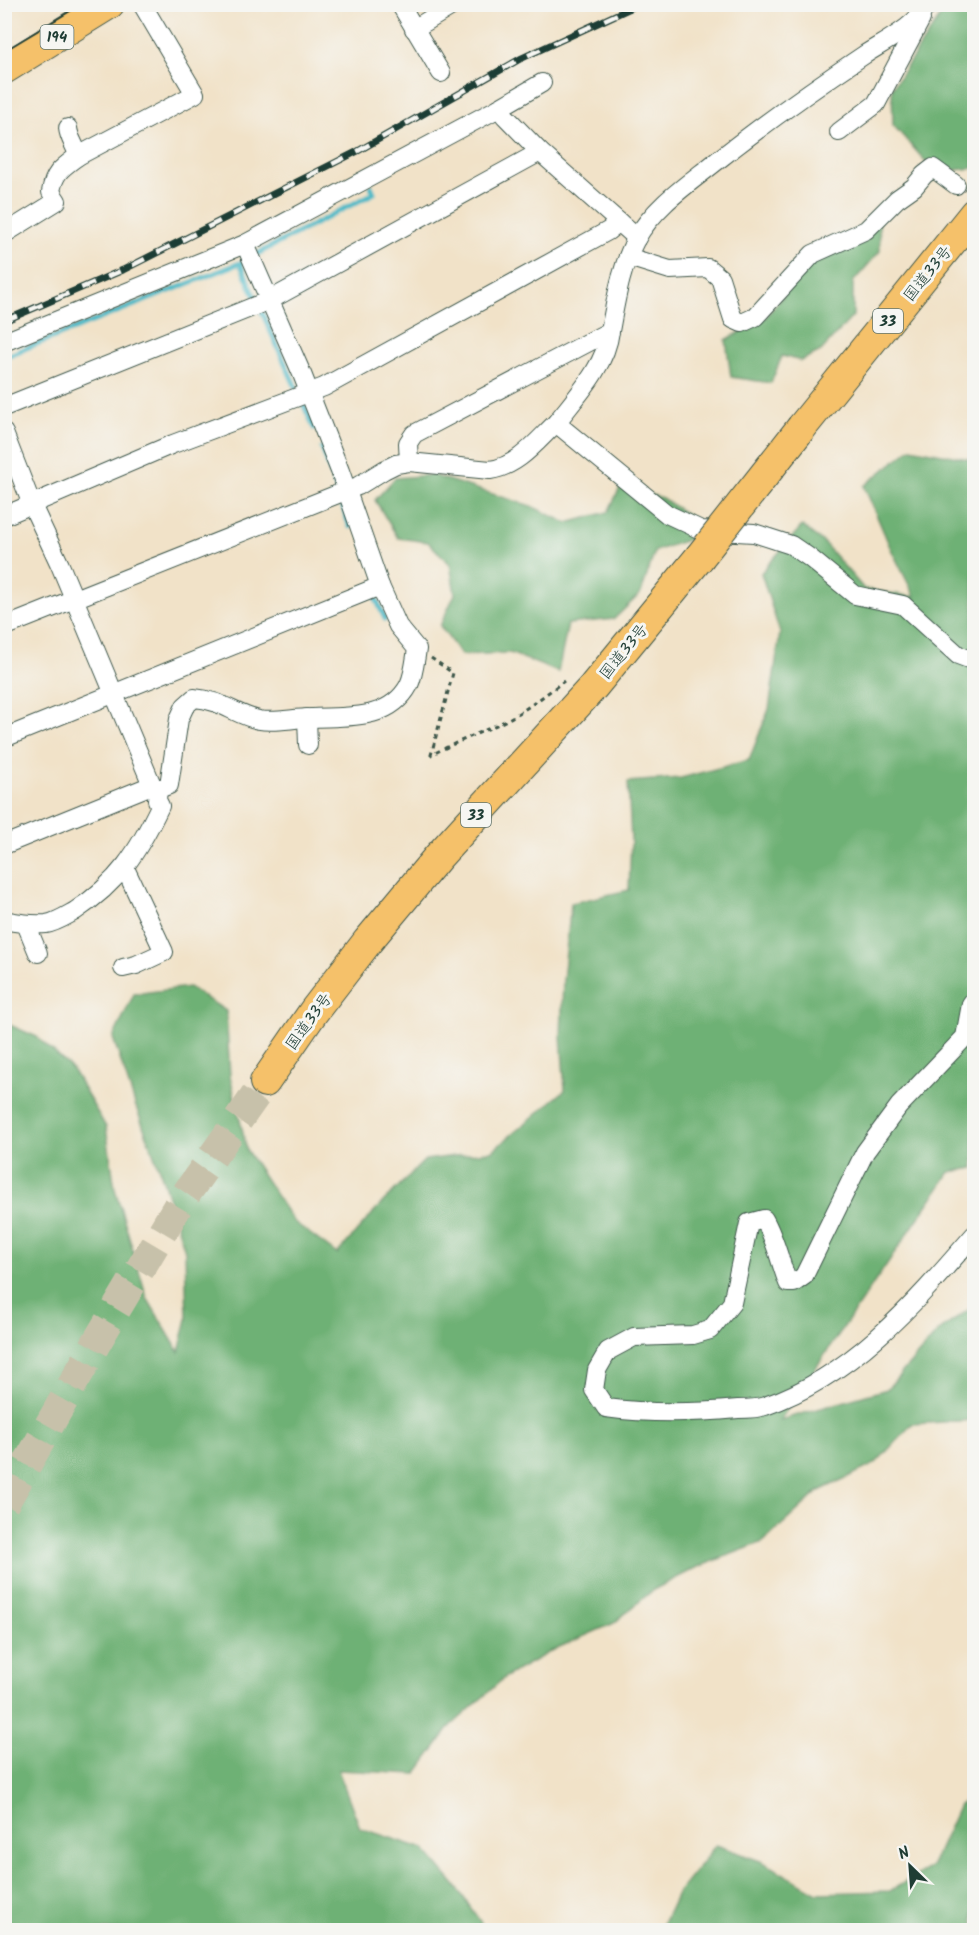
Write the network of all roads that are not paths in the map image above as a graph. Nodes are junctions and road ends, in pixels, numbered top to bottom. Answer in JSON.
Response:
{"nodes":[{"id":1,"x":109,"y":4,"type":"edge"},
{"id":2,"x":142,"y":4,"type":"edge"},
{"id":3,"x":400,"y":4,"type":"edge"},
{"id":4,"x":455,"y":4,"type":"edge"},
{"id":5,"x":926,"y":8,"type":"edge"},
{"id":6,"x":414,"y":29,"type":"junction"},
{"id":7,"x":4,"y":69,"type":"edge"},
{"id":8,"x":441,"y":73,"type":"dead end"},
{"id":9,"x":542,"y":83,"type":"dead end"},
{"id":10,"x":499,"y":108,"type":"junction"},
{"id":11,"x":68,"y":128,"type":"dead end"},
{"id":12,"x":839,"y":132,"type":"dead end"},
{"id":13,"x":540,"y":152,"type":"junction"},
{"id":14,"x":78,"y":156,"type":"junction"},
{"id":15,"x":956,"y":185,"type":"dead end"},
{"id":16,"x":975,"y":214,"type":"edge"},
{"id":17,"x":619,"y":222,"type":"junction"},
{"id":18,"x":4,"y":234,"type":"edge"},
{"id":19,"x":637,"y":238,"type":"junction"},
{"id":20,"x":249,"y":253,"type":"junction"},
{"id":21,"x":628,"y":257,"type":"junction"},
{"id":22,"x":270,"y":300,"type":"junction"},
{"id":23,"x":610,"y":331,"type":"junction"},
{"id":24,"x":4,"y":342,"type":"edge"},
{"id":25,"x":308,"y":392,"type":"junction"},
{"id":26,"x":4,"y":407,"type":"edge"},
{"id":27,"x":556,"y":423,"type":"junction"},
{"id":28,"x":4,"y":433,"type":"edge"},
{"id":29,"x":409,"y":462,"type":"junction"},
{"id":30,"x":347,"y":490,"type":"junction"},
{"id":31,"x":32,"y":505,"type":"junction"},
{"id":32,"x":4,"y":516,"type":"edge"},
{"id":33,"x":380,"y":586,"type":"junction"},
{"id":34,"x":74,"y":600,"type":"junction"},
{"id":35,"x":4,"y":627,"type":"edge"},
{"id":36,"x":975,"y":661,"type":"edge"},
{"id":37,"x":113,"y":694,"type":"junction"},
{"id":38,"x":307,"y":718,"type":"junction"},
{"id":39,"x":4,"y":738,"type":"edge"},
{"id":40,"x":308,"y":745,"type":"dead end"},
{"id":41,"x":155,"y":787,"type":"junction"},
{"id":42,"x":4,"y":845,"type":"edge"},
{"id":43,"x":125,"y":868,"type":"junction"},
{"id":44,"x":4,"y":920,"type":"edge"},
{"id":45,"x":26,"y":924,"type":"junction"},
{"id":46,"x":38,"y":953,"type":"dead end"},
{"id":47,"x":123,"y":968,"type":"dead end"},
{"id":48,"x":975,"y":999,"type":"edge"},
{"id":49,"x":265,"y":1082,"type":"tunnel mouth"},
{"id":50,"x":975,"y":1235,"type":"edge"}],
"edges":[{"from":1,"to":7,"type":"highway","number":"194"},
{"from":2,"to":14,"type":"street"},
{"from":3,"to":6,"type":"street"},
{"from":4,"to":6,"type":"street"},
{"from":5,"to":12,"type":"street"},
{"from":5,"to":19,"type":"street"},
{"from":6,"to":8,"type":"street"},
{"from":9,"to":10,"type":"street"},
{"from":10,"to":13,"type":"street"},
{"from":10,"to":20,"type":"street"},
{"from":11,"to":14,"type":"street"},
{"from":13,"to":17,"type":"street"},
{"from":13,"to":22,"type":"street"},
{"from":14,"to":18,"type":"street"},
{"from":15,"to":21,"type":"street"},
{"from":16,"to":49,"type":"highway","name":"国道33号","number":"33","bridge":true},
{"from":17,"to":19,"type":"street"},
{"from":17,"to":25,"type":"street"},
{"from":19,"to":21,"type":"street"},
{"from":20,"to":22,"type":"street"},
{"from":20,"to":24,"type":"street"},
{"from":21,"to":23,"type":"street"},
{"from":22,"to":25,"type":"street"},
{"from":22,"to":26,"type":"street"},
{"from":23,"to":27,"type":"street"},
{"from":23,"to":29,"type":"street"},
{"from":25,"to":30,"type":"street"},
{"from":25,"to":31,"type":"street"},
{"from":27,"to":29,"type":"street"},
{"from":27,"to":36,"type":"street"},
{"from":28,"to":31,"type":"street"},
{"from":29,"to":30,"type":"street"},
{"from":30,"to":33,"type":"street"},
{"from":30,"to":34,"type":"street"},
{"from":31,"to":32,"type":"street"},
{"from":31,"to":34,"type":"street"},
{"from":33,"to":37,"type":"street"},
{"from":33,"to":38,"type":"street"},
{"from":34,"to":35,"type":"street"},
{"from":34,"to":37,"type":"street"},
{"from":37,"to":39,"type":"street"},
{"from":37,"to":41,"type":"street"},
{"from":38,"to":40,"type":"street"},
{"from":38,"to":41,"type":"street"},
{"from":41,"to":42,"type":"street"},
{"from":41,"to":43,"type":"street"},
{"from":43,"to":45,"type":"street"},
{"from":43,"to":47,"type":"street"},
{"from":44,"to":45,"type":"street"},
{"from":45,"to":46,"type":"street"},
{"from":48,"to":50,"type":"street"}]}
